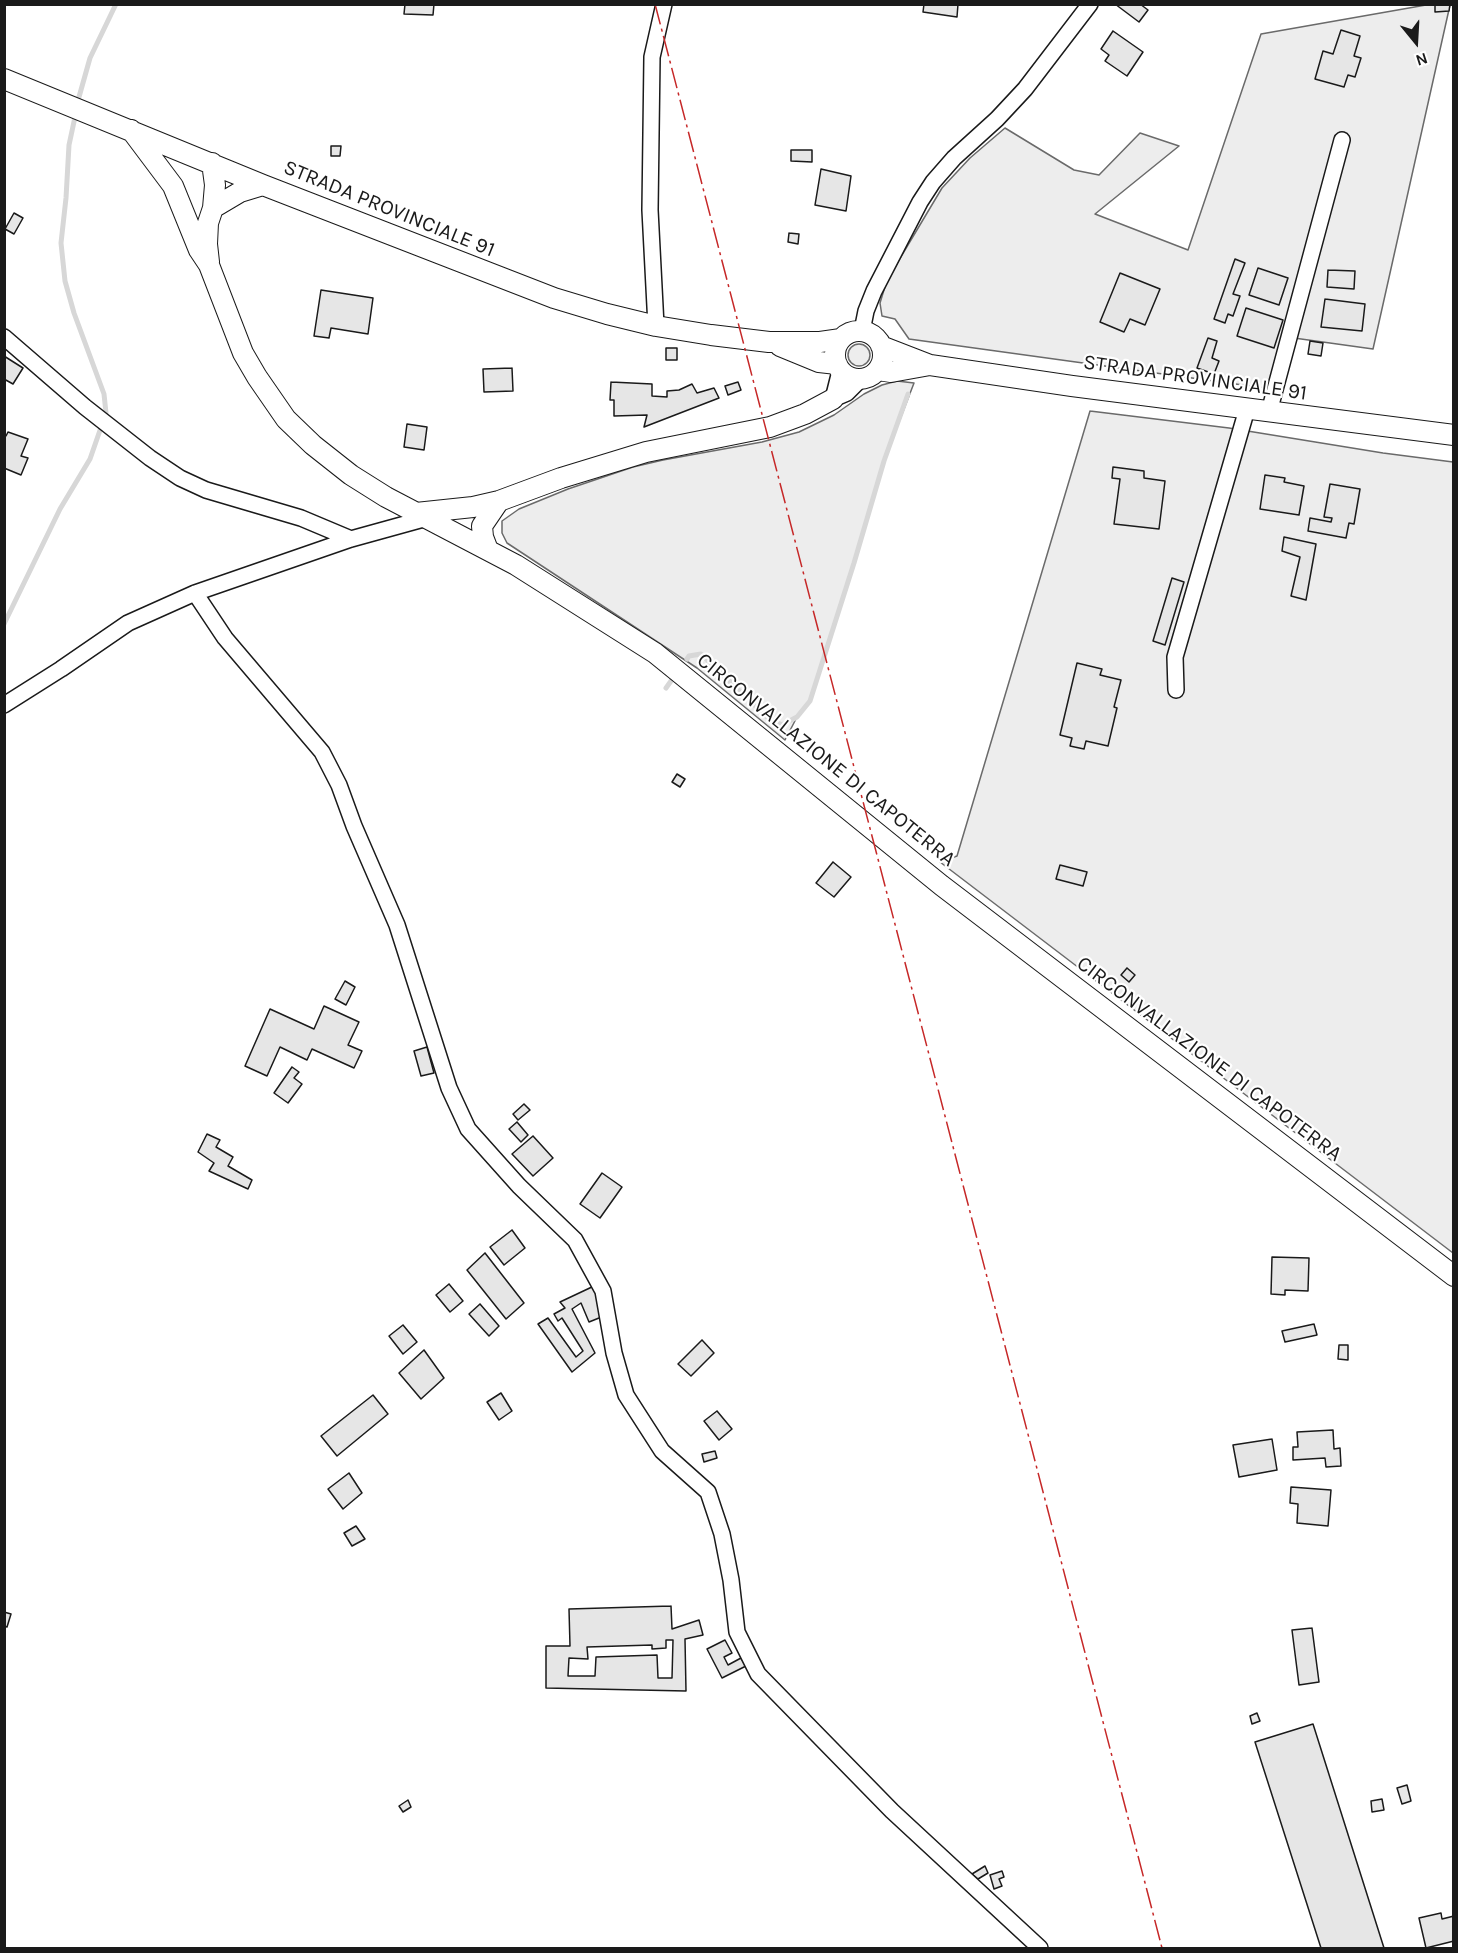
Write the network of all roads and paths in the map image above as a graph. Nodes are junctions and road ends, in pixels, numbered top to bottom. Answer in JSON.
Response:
{"nodes":[{"id":1,"x":664,"y":4,"type":"edge"},
{"id":2,"x":1090,"y":4,"type":"edge"},
{"id":3,"x":4,"y":79,"type":"edge"},
{"id":4,"x":131,"y":130,"type":"junction"},
{"id":5,"x":1342,"y":140,"type":"dead end"},
{"id":6,"x":191,"y":154,"type":"junction"},
{"id":7,"x":212,"y":163,"type":"junction"},
{"id":8,"x":263,"y":184,"type":"junction"},
{"id":9,"x":173,"y":186,"type":"junction"},
{"id":10,"x":213,"y":208,"type":"junction"},
{"id":11,"x":209,"y":265,"type":"junction"},
{"id":12,"x":656,"y":326,"type":"junction"},
{"id":13,"x":862,"y":331,"type":"junction"},
{"id":14,"x":4,"y":337,"type":"edge"},
{"id":15,"x":841,"y":339,"type":"junction"},
{"id":16,"x":769,"y":342,"type":"junction"},
{"id":17,"x":881,"y":346,"type":"junction"},
{"id":18,"x":930,"y":365,"type":"junction"},
{"id":19,"x":838,"y":368,"type":"junction"},
{"id":20,"x":869,"y":375,"type":"junction"},
{"id":21,"x":833,"y":399,"type":"junction"},
{"id":22,"x":1246,"y":409,"type":"junction"},
{"id":23,"x":1269,"y":412,"type":"junction"},
{"id":24,"x":1454,"y":435,"type":"edge"},
{"id":25,"x":392,"y":501,"type":"junction"},
{"id":26,"x":499,"y":501,"type":"junction"},
{"id":27,"x":422,"y":516,"type":"junction"},
{"id":28,"x":394,"y":528,"type":"junction"},
{"id":29,"x":351,"y":539,"type":"junction"},
{"id":30,"x":488,"y":550,"type":"junction"},
{"id":31,"x":195,"y":593,"type":"junction"},
{"id":32,"x":1176,"y":690,"type":"dead end"},
{"id":33,"x":4,"y":705,"type":"edge"},
{"id":34,"x":1454,"y":1276,"type":"edge"},
{"id":35,"x":1040,"y":1948,"type":"edge"}],
"edges":[{"from":1,"to":12,"type":"street"},
{"from":2,"to":13,"type":"street"},
{"from":3,"to":4,"type":"street","name":"STRADA PROVINCIALE 91"},
{"from":4,"to":6,"type":"street","name":"STRADA PROVINCIALE 91"},
{"from":4,"to":9,"type":"street"},
{"from":5,"to":23,"type":"street"},
{"from":6,"to":7,"type":"street","name":"STRADA PROVINCIALE 91"},
{"from":6,"to":9,"type":"street"},
{"from":7,"to":8,"type":"street","name":"STRADA PROVINCIALE 91"},
{"from":7,"to":10,"type":"street"},
{"from":8,"to":10,"type":"street"},
{"from":8,"to":12,"type":"street","name":"STRADA PROVINCIALE 91"},
{"from":9,"to":11,"type":"street"},
{"from":10,"to":11,"type":"street"},
{"from":11,"to":25,"type":"street","name":"CIRCONVALLAZIONE DI CAPOTERRA"},
{"from":12,"to":16,"type":"street","name":"STRADA PROVINCIALE 91"},
{"from":13,"to":15,"type":"street"},
{"from":13,"to":17,"type":"street"},
{"from":14,"to":29,"type":"street"},
{"from":15,"to":16,"type":"street"},
{"from":15,"to":19,"type":"street"},
{"from":16,"to":19,"type":"street"},
{"from":17,"to":18,"type":"street"},
{"from":17,"to":20,"type":"street"},
{"from":18,"to":20,"type":"street"},
{"from":18,"to":22,"type":"street","name":"STRADA PROVINCIALE 91"},
{"from":19,"to":20,"type":"street"},
{"from":19,"to":21,"type":"street"},
{"from":20,"to":21,"type":"street"},
{"from":21,"to":26,"type":"street"},
{"from":22,"to":23,"type":"street","name":"STRADA PROVINCIALE 91"},
{"from":22,"to":32,"type":"street"},
{"from":23,"to":24,"type":"street","name":"STRADA PROVINCIALE 91"},
{"from":25,"to":27,"type":"street","name":"CIRCONVALLAZIONE DI CAPOTERRA"},
{"from":25,"to":28,"type":"street"},
{"from":26,"to":27,"type":"street"},
{"from":26,"to":30,"type":"street"},
{"from":27,"to":28,"type":"street"},
{"from":27,"to":30,"type":"street","name":"CIRCONVALLAZIONE DI CAPOTERRA"},
{"from":28,"to":29,"type":"street"},
{"from":29,"to":31,"type":"street"},
{"from":30,"to":34,"type":"street","name":"CIRCONVALLAZIONE DI CAPOTERRA"},
{"from":31,"to":33,"type":"street"},
{"from":31,"to":35,"type":"street"}]}
